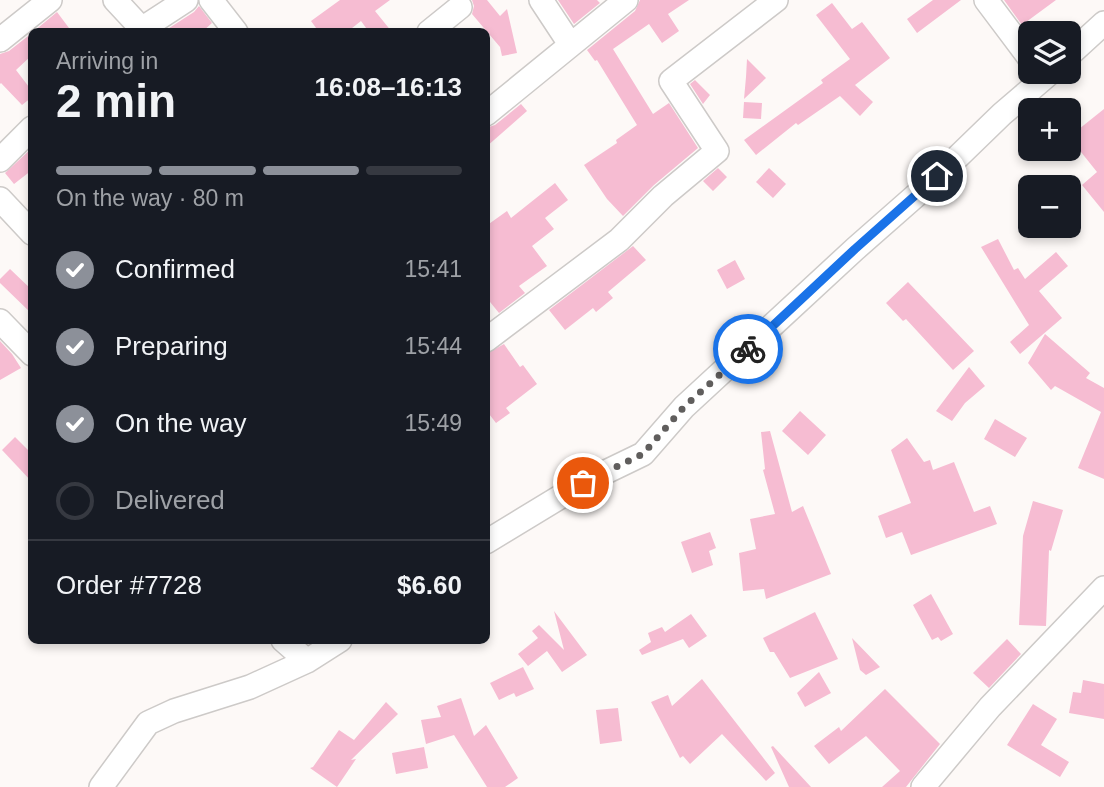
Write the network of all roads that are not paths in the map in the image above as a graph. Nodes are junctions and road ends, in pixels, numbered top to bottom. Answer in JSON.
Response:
{"nodes":[{"id":1,"x":50,"y":0,"type":"edge"},
{"id":2,"x":115,"y":0,"type":"edge"},
{"id":3,"x":186,"y":0,"type":"edge"},
{"id":4,"x":211,"y":0,"type":"edge"},
{"id":5,"x":541,"y":0,"type":"edge"},
{"id":6,"x":626,"y":0,"type":"edge"},
{"id":7,"x":776,"y":0,"type":"edge"},
{"id":8,"x":986,"y":0,"type":"edge"},
{"id":9,"x":460,"y":7,"type":"dead end"},
{"id":10,"x":20,"y":8,"type":"edge"},
{"id":11,"x":1104,"y":23,"type":"edge"},
{"id":12,"x":137,"y":28,"type":"edge"},
{"id":13,"x":142,"y":28,"type":"edge"},
{"id":14,"x":233,"y":28,"type":"edge"},
{"id":15,"x":434,"y":28,"type":"edge"},
{"id":16,"x":0,"y":40,"type":"edge"},
{"id":17,"x":1018,"y":40,"type":"edge"},
{"id":18,"x":570,"y":44,"type":"junction"},
{"id":19,"x":1081,"y":44,"type":"edge"},
{"id":20,"x":1029,"y":84,"type":"edge"},
{"id":21,"x":490,"y":111,"type":"edge"},
{"id":22,"x":28,"y":132,"type":"edge"},
{"id":23,"x":0,"y":160,"type":"edge"},
{"id":24,"x":0,"y":199,"type":"edge"},
{"id":25,"x":28,"y":229,"type":"edge"},
{"id":26,"x":0,"y":321,"type":"edge"},
{"id":27,"x":490,"y":337,"type":"edge"},
{"id":28,"x":28,"y":350,"type":"edge"},
{"id":29,"x":490,"y":540,"type":"edge"},
{"id":30,"x":1104,"y":588,"type":"edge"},
{"id":31,"x":288,"y":644,"type":"edge"},
{"id":32,"x":334,"y":644,"type":"edge"},
{"id":33,"x":307,"y":661,"type":"junction"},
{"id":34,"x":101,"y":787,"type":"edge"},
{"id":35,"x":923,"y":787,"type":"edge"}],
"edges":[{"from":1,"to":10,"type":"street"},
{"from":2,"to":12,"type":"street"},
{"from":3,"to":13,"type":"street"},
{"from":4,"to":14,"type":"street"},
{"from":5,"to":18,"type":"street"},
{"from":6,"to":18,"type":"street"},
{"from":7,"to":27,"type":"street"},
{"from":8,"to":17,"type":"street"},
{"from":9,"to":15,"type":"street"},
{"from":10,"to":16,"type":"street"},
{"from":11,"to":19,"type":"street"},
{"from":18,"to":21,"type":"street"},
{"from":20,"to":29,"type":"street"},
{"from":22,"to":23,"type":"street"},
{"from":24,"to":25,"type":"street"},
{"from":26,"to":28,"type":"street"},
{"from":30,"to":35,"type":"street"},
{"from":31,"to":33,"type":"street"},
{"from":32,"to":33,"type":"street"},
{"from":33,"to":34,"type":"street"}]}
